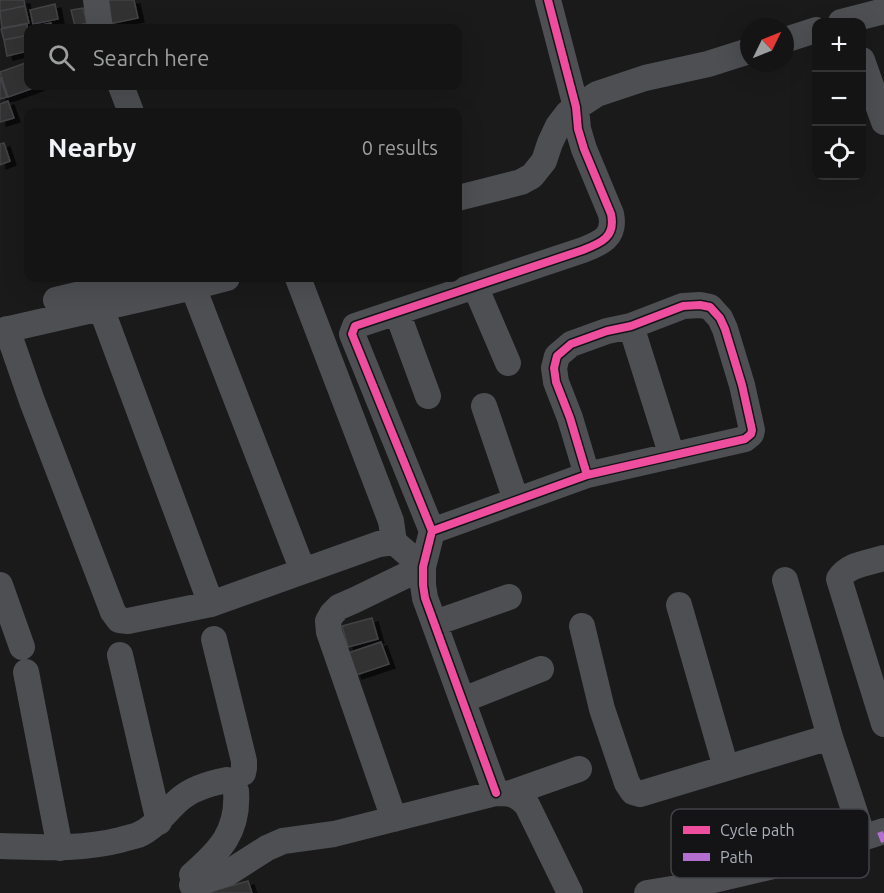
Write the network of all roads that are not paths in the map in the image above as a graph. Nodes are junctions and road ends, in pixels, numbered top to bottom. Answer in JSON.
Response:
{"nodes":[{"id":1,"x":96,"y":0,"type":"edge"},
{"id":2,"x":548,"y":0,"type":"edge"},
{"id":3,"x":884,"y":11,"type":"edge"},
{"id":4,"x":859,"y":18,"type":"edge"},
{"id":5,"x":99,"y":24,"type":"edge"},
{"id":6,"x":812,"y":31,"type":"edge"},
{"id":7,"x":794,"y":37,"type":"edge"},
{"id":8,"x":740,"y":54,"type":"edge"},
{"id":9,"x":865,"y":72,"type":"edge"},
{"id":10,"x":123,"y":90,"type":"edge"},
{"id":11,"x":576,"y":107,"type":"junction"},
{"id":12,"x":129,"y":108,"type":"edge"},
{"id":13,"x":884,"y":122,"type":"edge"},
{"id":14,"x":584,"y":149,"type":"junction"},
{"id":15,"x":544,"y":161,"type":"junction"},
{"id":16,"x":462,"y":197,"type":"edge"},
{"id":17,"x":137,"y":282,"type":"edge"},
{"id":18,"x":212,"y":282,"type":"edge"},
{"id":19,"x":300,"y":282,"type":"edge"},
{"id":20,"x":475,"y":286,"type":"junction"},
{"id":21,"x":193,"y":287,"type":"junction"},
{"id":22,"x":64,"y":307,"type":"junction"},
{"id":23,"x":101,"y":308,"type":"junction"},
{"id":24,"x":397,"y":312,"type":"junction"},
{"id":25,"x":2,"y":324,"type":"edge"},
{"id":26,"x":631,"y":326,"type":"junction"},
{"id":27,"x":508,"y":363,"type":"dead end"},
{"id":28,"x":428,"y":396,"type":"dead end"},
{"id":29,"x":484,"y":406,"type":"dead end"},
{"id":30,"x":672,"y":456,"type":"junction"},
{"id":31,"x":587,"y":476,"type":"junction"},
{"id":32,"x":516,"y":500,"type":"junction"},
{"id":33,"x":432,"y":531,"type":"junction"},
{"id":34,"x":394,"y":542,"type":"junction"},
{"id":35,"x":884,"y":558,"type":"edge"},
{"id":36,"x":423,"y":567,"type":"junction"},
{"id":37,"x":303,"y":571,"type":"junction"},
{"id":38,"x":785,"y":580,"type":"dead end"},
{"id":39,"x":0,"y":585,"type":"edge"},
{"id":40,"x":509,"y":597,"type":"dead end"},
{"id":41,"x":211,"y":604,"type":"junction"},
{"id":42,"x":679,"y":605,"type":"dead end"},
{"id":43,"x":435,"y":623,"type":"junction"},
{"id":44,"x":582,"y":626,"type":"dead end"},
{"id":45,"x":214,"y":639,"type":"dead end"},
{"id":46,"x":22,"y":647,"type":"dead end"},
{"id":47,"x":120,"y":655,"type":"dead end"},
{"id":48,"x":541,"y":669,"type":"dead end"},
{"id":49,"x":26,"y":672,"type":"dead end"},
{"id":50,"x":463,"y":700,"type":"junction"},
{"id":51,"x":884,"y":724,"type":"edge"},
{"id":52,"x":830,"y":737,"type":"junction"},
{"id":53,"x":726,"y":768,"type":"junction"},
{"id":54,"x":579,"y":769,"type":"dead end"},
{"id":55,"x":236,"y":789,"type":"junction"},
{"id":56,"x":503,"y":793,"type":"junction"},
{"id":57,"x":863,"y":809,"type":"edge"},
{"id":58,"x":394,"y":819,"type":"junction"},
{"id":59,"x":159,"y":822,"type":"junction"},
{"id":60,"x":0,"y":846,"type":"edge"},
{"id":61,"x":60,"y":848,"type":"junction"},
{"id":62,"x":720,"y":878,"type":"edge"},
{"id":63,"x":192,"y":884,"type":"edge"},
{"id":64,"x":570,"y":893,"type":"edge"},
{"id":65,"x":647,"y":893,"type":"edge"}],
"edges":[{"from":1,"to":5,"type":"street"},
{"from":2,"to":11,"type":"street"},
{"from":3,"to":4,"type":"street"},
{"from":6,"to":7,"type":"street"},
{"from":8,"to":11,"type":"street"},
{"from":9,"to":13,"type":"street"},
{"from":10,"to":12,"type":"street"},
{"from":11,"to":14,"type":"street"},
{"from":11,"to":15,"type":"street"},
{"from":14,"to":15,"type":"street"},
{"from":14,"to":20,"type":"street"},
{"from":15,"to":16,"type":"street"},
{"from":17,"to":22,"type":"street"},
{"from":18,"to":21,"type":"street"},
{"from":19,"to":34,"type":"street"},
{"from":20,"to":24,"type":"street"},
{"from":20,"to":27,"type":"street"},
{"from":21,"to":23,"type":"street"},
{"from":21,"to":37,"type":"street"},
{"from":22,"to":23,"type":"street"},
{"from":22,"to":25,"type":"street"},
{"from":23,"to":41,"type":"street"},
{"from":24,"to":28,"type":"street"},
{"from":24,"to":33,"type":"street"},
{"from":25,"to":41,"type":"street"},
{"from":26,"to":30,"type":"street"},
{"from":26,"to":30,"type":"street"},
{"from":26,"to":31,"type":"street"},
{"from":29,"to":32,"type":"street"},
{"from":30,"to":31,"type":"street"},
{"from":31,"to":32,"type":"street"},
{"from":32,"to":33,"type":"street"},
{"from":33,"to":36,"type":"street"},
{"from":34,"to":36,"type":"street"},
{"from":34,"to":37,"type":"street"},
{"from":35,"to":51,"type":"street"},
{"from":36,"to":43,"type":"street"},
{"from":36,"to":58,"type":"street"},
{"from":37,"to":41,"type":"street"},
{"from":38,"to":52,"type":"street"},
{"from":39,"to":46,"type":"street"},
{"from":40,"to":43,"type":"street"},
{"from":42,"to":53,"type":"street"},
{"from":43,"to":50,"type":"street"},
{"from":44,"to":53,"type":"street"},
{"from":45,"to":55,"type":"street"},
{"from":47,"to":59,"type":"street"},
{"from":48,"to":50,"type":"street"},
{"from":49,"to":61,"type":"street"},
{"from":50,"to":56,"type":"street"},
{"from":52,"to":53,"type":"street"},
{"from":52,"to":57,"type":"street"},
{"from":54,"to":56,"type":"street"},
{"from":55,"to":59,"type":"street"},
{"from":55,"to":63,"type":"street"},
{"from":56,"to":58,"type":"street"},
{"from":56,"to":64,"type":"street"},
{"from":58,"to":63,"type":"street"},
{"from":59,"to":61,"type":"street"},
{"from":60,"to":61,"type":"street"},
{"from":62,"to":65,"type":"street"}]}
